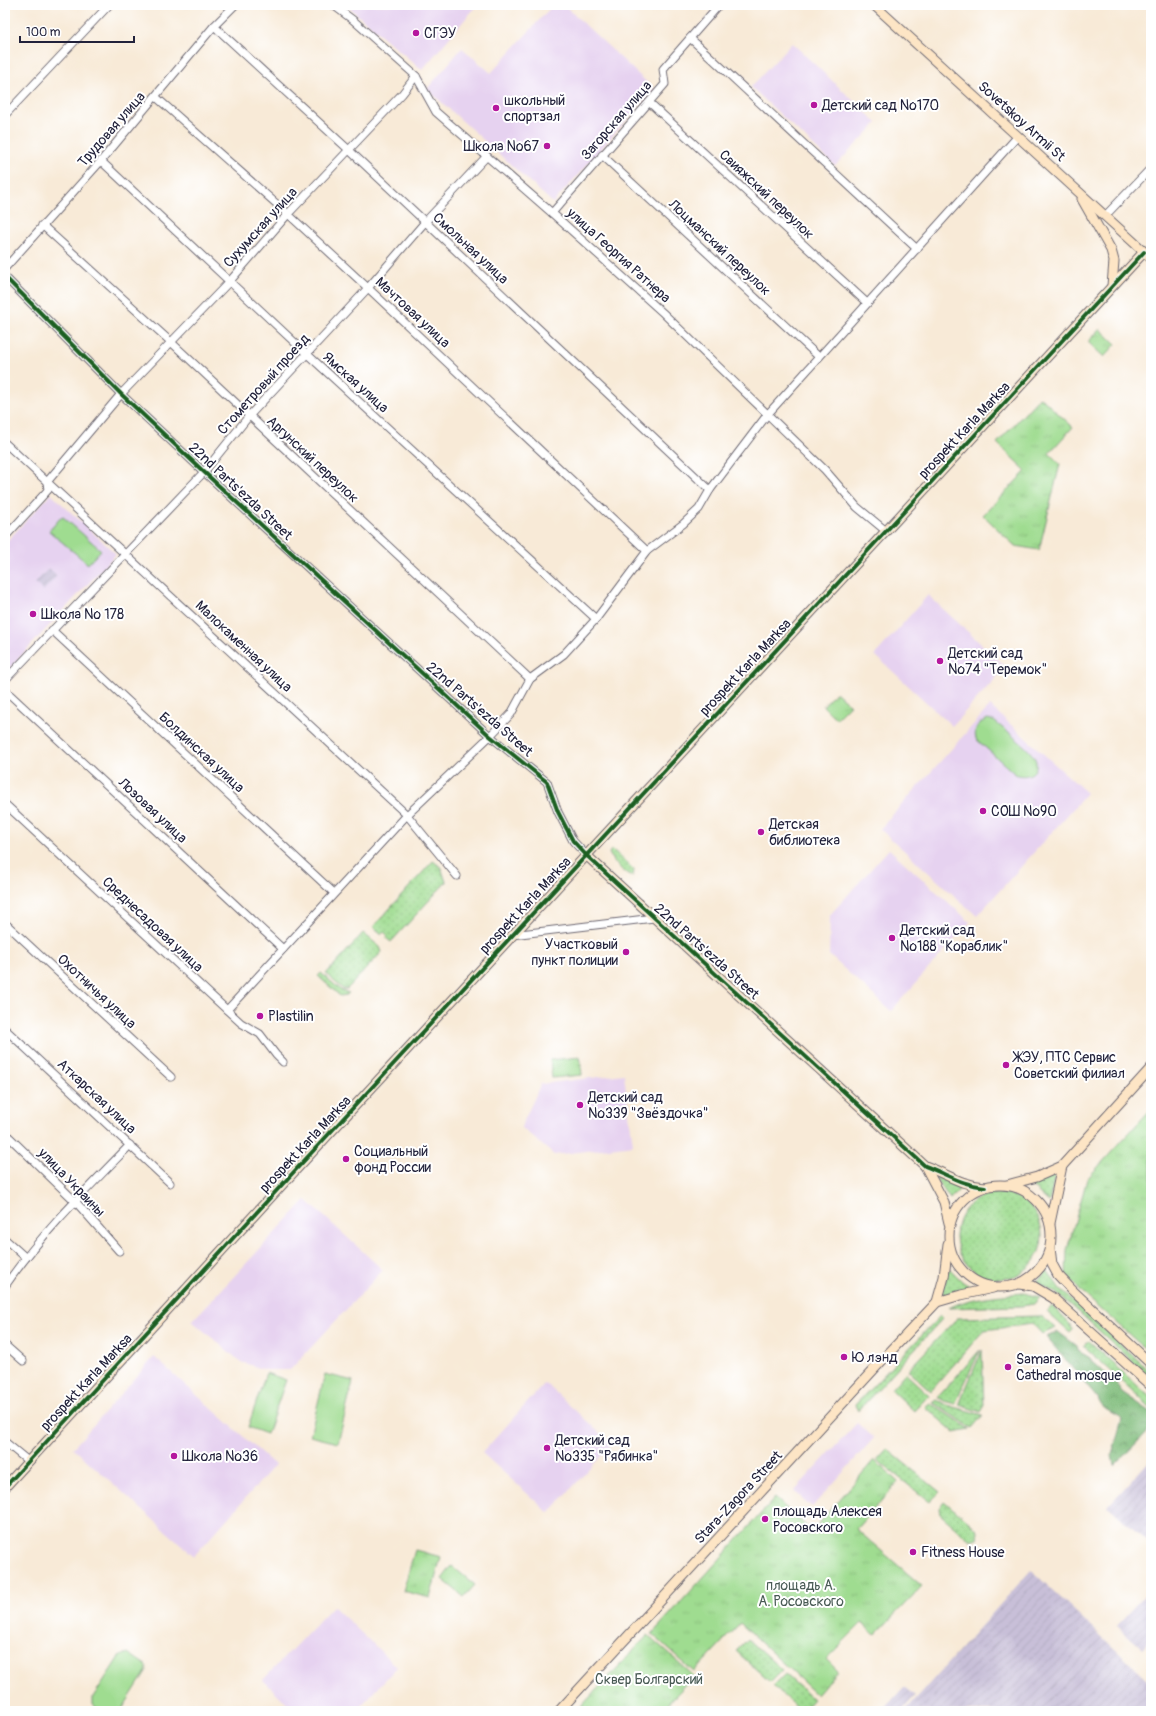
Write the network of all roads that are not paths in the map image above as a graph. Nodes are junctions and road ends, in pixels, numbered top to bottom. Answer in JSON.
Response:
{"nodes":[{"id":1,"x":109,"y":5,"type":"edge"},
{"id":2,"x":235,"y":5,"type":"edge"},
{"id":3,"x":333,"y":5,"type":"edge"},
{"id":4,"x":719,"y":5,"type":"edge"},
{"id":5,"x":874,"y":5,"type":"edge"},
{"id":6,"x":214,"y":26,"type":"junction"},
{"id":7,"x":690,"y":38,"type":"junction"},
{"id":8,"x":416,"y":76,"type":"junction"},
{"id":9,"x":156,"y":97,"type":"junction"},
{"id":10,"x":650,"y":103,"type":"junction"},
{"id":11,"x":5,"y":115,"type":"edge"},
{"id":12,"x":1018,"y":136,"type":"junction"},
{"id":13,"x":348,"y":150,"type":"junction"},
{"id":14,"x":602,"y":155,"type":"junction"},
{"id":15,"x":487,"y":156,"type":"junction"},
{"id":16,"x":101,"y":161,"type":"junction"},
{"id":17,"x":1151,"y":168,"type":"edge"},
{"id":18,"x":1079,"y":193,"type":"junction"},
{"id":19,"x":552,"y":213,"type":"junction"},
{"id":20,"x":288,"y":214,"type":"junction"},
{"id":21,"x":1105,"y":216,"type":"junction"},
{"id":22,"x":424,"y":222,"type":"junction"},
{"id":23,"x":42,"y":225,"type":"junction"},
{"id":24,"x":917,"y":249,"type":"junction"},
{"id":25,"x":1144,"y":252,"type":"junction"},
{"id":26,"x":1151,"y":258,"type":"edge"},
{"id":27,"x":5,"y":268,"type":"edge"},
{"id":28,"x":5,"y":277,"type":"edge"},
{"id":29,"x":230,"y":281,"type":"junction"},
{"id":30,"x":1112,"y":286,"type":"junction"},
{"id":31,"x":368,"y":288,"type":"junction"},
{"id":32,"x":867,"y":303,"type":"junction"},
{"id":33,"x":171,"y":342,"type":"junction"},
{"id":34,"x":307,"y":354,"type":"junction"},
{"id":35,"x":819,"y":357,"type":"junction"},
{"id":36,"x":121,"y":394,"type":"junction"},
{"id":37,"x":767,"y":415,"type":"junction"},
{"id":38,"x":249,"y":416,"type":"junction"},
{"id":39,"x":5,"y":443,"type":"edge"},
{"id":40,"x":204,"y":472,"type":"junction"},
{"id":41,"x":48,"y":482,"type":"junction"},
{"id":42,"x":710,"y":490,"type":"junction"},
{"id":43,"x":886,"y":531,"type":"junction"},
{"id":44,"x":5,"y":536,"type":"edge"},
{"id":45,"x":647,"y":551,"type":"junction"},
{"id":46,"x":125,"y":553,"type":"junction"},
{"id":47,"x":596,"y":619,"type":"junction"},
{"id":48,"x":52,"y":630,"type":"junction"},
{"id":49,"x":530,"y":679,"type":"junction"},
{"id":50,"x":5,"y":680,"type":"edge"},
{"id":51,"x":5,"y":690,"type":"edge"},
{"id":52,"x":490,"y":736,"type":"junction"},
{"id":53,"x":7,"y":809,"type":"edge"},
{"id":54,"x":407,"y":815,"type":"junction"},
{"id":55,"x":586,"y":855,"type":"junction"},
{"id":56,"x":458,"y":876,"type":"dead end"},
{"id":57,"x":334,"y":893,"type":"junction"},
{"id":58,"x":654,"y":918,"type":"junction"},
{"id":59,"x":5,"y":923,"type":"edge"},
{"id":60,"x":512,"y":935,"type":"junction"},
{"id":61,"x":283,"y":949,"type":"junction"},
{"id":62,"x":227,"y":1010,"type":"junction"},
{"id":63,"x":5,"y":1029,"type":"edge"},
{"id":64,"x":283,"y":1062,"type":"dead end"},
{"id":65,"x":1151,"y":1068,"type":"edge"},
{"id":66,"x":171,"y":1077,"type":"dead end"},
{"id":67,"x":5,"y":1133,"type":"edge"},
{"id":68,"x":130,"y":1145,"type":"junction"},
{"id":69,"x":925,"y":1166,"type":"junction"},
{"id":70,"x":1062,"y":1166,"type":"junction"},
{"id":71,"x":170,"y":1183,"type":"dead end"},
{"id":72,"x":1006,"y":1185,"type":"junction"},
{"id":73,"x":985,"y":1187,"type":"junction"},
{"id":74,"x":75,"y":1201,"type":"junction"},
{"id":75,"x":1050,"y":1223,"type":"junction"},
{"id":76,"x":949,"y":1224,"type":"junction"},
{"id":77,"x":5,"y":1239,"type":"edge"},
{"id":78,"x":948,"y":1241,"type":"junction"},
{"id":79,"x":1050,"y":1248,"type":"junction"},
{"id":80,"x":119,"y":1251,"type":"dead end"},
{"id":81,"x":25,"y":1257,"type":"junction"},
{"id":82,"x":1019,"y":1284,"type":"junction"},
{"id":83,"x":5,"y":1286,"type":"edge"},
{"id":84,"x":992,"y":1288,"type":"junction"},
{"id":85,"x":937,"y":1302,"type":"junction"},
{"id":86,"x":5,"y":1345,"type":"edge"},
{"id":87,"x":23,"y":1362,"type":"dead end"},
{"id":88,"x":1151,"y":1364,"type":"edge"},
{"id":89,"x":1151,"y":1386,"type":"edge"},
{"id":90,"x":5,"y":1442,"type":"edge"},
{"id":91,"x":28,"y":1461,"type":"junction"},
{"id":92,"x":5,"y":1487,"type":"edge"},
{"id":93,"x":559,"y":1711,"type":"edge"}],
"edges":[{"from":1,"to":11,"type":"street"},
{"from":2,"to":6,"type":"street","name":"Трудовая улица"},
{"from":3,"to":8,"type":"street","name":"улица Георгия Ратнера"},
{"from":4,"to":7,"type":"street","name":"Загорская улица"},
{"from":5,"to":12,"type":"street","name":"Sovetskoy Armii St"},
{"from":6,"to":9,"type":"street","name":"Трудовая улица"},
{"from":6,"to":13,"type":"street","name":"Смольная улица"},
{"from":7,"to":10,"type":"street","name":"Загорская улица"},
{"from":7,"to":24,"type":"street"},
{"from":8,"to":13,"type":"street","name":"Сухумская улица"},
{"from":8,"to":15,"type":"street","name":"улица Георгия Ратнера"},
{"from":9,"to":16,"type":"street","name":"Трудовая улица"},
{"from":9,"to":20,"type":"street","name":"Мачтовая улица"},
{"from":10,"to":14,"type":"street","name":"Загорская улица"},
{"from":10,"to":32,"type":"street","name":"Свияжский переулок"},
{"from":12,"to":18,"type":"street","name":"Sovetskoy Armii St"},
{"from":12,"to":24,"type":"street"},
{"from":13,"to":20,"type":"street","name":"Сухумская улица"},
{"from":13,"to":22,"type":"street","name":"Смольная улица"},
{"from":14,"to":19,"type":"street","name":"Загорская улица"},
{"from":14,"to":35,"type":"street","name":"Лоцманский переулок"},
{"from":15,"to":19,"type":"street","name":"улица Георгия Ратнера"},
{"from":15,"to":22,"type":"street","name":"Стометровый проезд"},
{"from":16,"to":23,"type":"street","name":"Трудовая улица"},
{"from":16,"to":29,"type":"street","name":"Ямская улица"},
{"from":17,"to":21,"type":"street"},
{"from":18,"to":21,"type":"street","name":"Sovetskoy Armii St"},
{"from":18,"to":30,"type":"street"},
{"from":19,"to":37,"type":"street","name":"улица Георгия Ратнера"},
{"from":20,"to":29,"type":"street","name":"Сухумская улица"},
{"from":20,"to":31,"type":"street","name":"Мачтовая улица"},
{"from":21,"to":25,"type":"street","name":"Sovetskoy Armii St"},
{"from":22,"to":31,"type":"street","name":"Стометровый проезд"},
{"from":22,"to":42,"type":"street","name":"Смольная улица"},
{"from":23,"to":27,"type":"street","name":"Трудовая улица"},
{"from":23,"to":33,"type":"street","name":"Аргунский переулок"},
{"from":24,"to":32,"type":"street"},
{"from":25,"to":26,"type":"street","name":"Sovetskoy Armii St"},
{"from":25,"to":30,"type":"street","name":"prospekt Karla Marksa"},
{"from":28,"to":36,"type":"street","name":"22nd Parts'ezda Street"},
{"from":29,"to":33,"type":"street","name":"Сухумская улица"},
{"from":29,"to":34,"type":"street","name":"Ямская улица"},
{"from":30,"to":43,"type":"street","name":"prospekt Karla Marksa"},
{"from":31,"to":34,"type":"street","name":"Стометровый проезд"},
{"from":31,"to":45,"type":"street","name":"Мачтовая улица"},
{"from":32,"to":35,"type":"street"},
{"from":33,"to":36,"type":"street","name":"Сухумская улица"},
{"from":33,"to":38,"type":"street","name":"Аргунский переулок"},
{"from":34,"to":38,"type":"street","name":"Стометровый проезд"},
{"from":34,"to":47,"type":"street","name":"Ямская улица"},
{"from":35,"to":37,"type":"street"},
{"from":36,"to":40,"type":"street","name":"22nd Parts'ezda Street"},
{"from":36,"to":41,"type":"street","name":"Сухумская улица"},
{"from":37,"to":42,"type":"street"},
{"from":37,"to":43,"type":"street","name":"улица Георгия Ратнера"},
{"from":38,"to":40,"type":"street","name":"Стометровый проезд"},
{"from":38,"to":49,"type":"street","name":"Аргунский переулок"},
{"from":39,"to":41,"type":"street","name":"Малокаменная улица"},
{"from":40,"to":46,"type":"street","name":"Стометровый проезд"},
{"from":40,"to":52,"type":"street","name":"22nd Parts'ezda Street"},
{"from":41,"to":44,"type":"street","name":"Сухумская улица"},
{"from":41,"to":46,"type":"street","name":"Малокаменная улица"},
{"from":42,"to":45,"type":"street"},
{"from":43,"to":55,"type":"street","name":"prospekt Karla Marksa"},
{"from":45,"to":47,"type":"street"},
{"from":46,"to":48,"type":"street","name":"Стометровый проезд"},
{"from":46,"to":54,"type":"street","name":"Малокаменная улица"},
{"from":47,"to":49,"type":"street"},
{"from":48,"to":50,"type":"street","name":"Стометровый проезд"},
{"from":48,"to":57,"type":"street","name":"Болдинская улица"},
{"from":49,"to":52,"type":"street"},
{"from":51,"to":61,"type":"street","name":"Лозовая улица"},
{"from":52,"to":54,"type":"street"},
{"from":52,"to":55,"type":"street","name":"22nd Parts'ezda Street"},
{"from":53,"to":62,"type":"street","name":"Среднесадовая улица"},
{"from":54,"to":56,"type":"street","name":"Малокаменная улица"},
{"from":54,"to":57,"type":"street"},
{"from":55,"to":58,"type":"street","name":"22nd Parts'ezda Street"},
{"from":55,"to":60,"type":"street","name":"prospekt Karla Marksa"},
{"from":57,"to":61,"type":"street"},
{"from":58,"to":60,"type":"street"},
{"from":58,"to":69,"type":"street","name":"22nd Parts'ezda Street"},
{"from":59,"to":66,"type":"street","name":"Охотничья улица"},
{"from":60,"to":91,"type":"street","name":"prospekt Karla Marksa"},
{"from":61,"to":62,"type":"street"},
{"from":62,"to":64,"type":"street","name":"Среднесадовая улица"},
{"from":63,"to":68,"type":"street","name":"Аткарская улица"},
{"from":65,"to":70,"type":"street"},
{"from":67,"to":74,"type":"street","name":"улица Украины"},
{"from":68,"to":71,"type":"street","name":"Аткарская улица"},
{"from":68,"to":74,"type":"street"},
{"from":69,"to":73,"type":"street"},
{"from":69,"to":76,"type":"street","name":"22nd Parts'ezda Street"},
{"from":70,"to":72,"type":"street"},
{"from":70,"to":75,"type":"street"},
{"from":72,"to":73,"type":"street"},
{"from":72,"to":75,"type":"street"},
{"from":73,"to":76,"type":"street"},
{"from":74,"to":80,"type":"street","name":"улица Украины"},
{"from":74,"to":81,"type":"street"},
{"from":75,"to":79,"type":"street"},
{"from":76,"to":78,"type":"street"},
{"from":77,"to":81,"type":"street"},
{"from":78,"to":84,"type":"street"},
{"from":78,"to":85,"type":"street","name":"Stara-Zagora Street"},
{"from":79,"to":82,"type":"street"},
{"from":79,"to":88,"type":"street"},
{"from":81,"to":83,"type":"street"},
{"from":82,"to":84,"type":"street"},
{"from":82,"to":89,"type":"street"},
{"from":84,"to":85,"type":"street"},
{"from":85,"to":93,"type":"street","name":"Stara-Zagora Street"},
{"from":86,"to":87,"type":"street"},
{"from":90,"to":91,"type":"street"},
{"from":91,"to":92,"type":"street","name":"prospekt Karla Marksa"}]}
